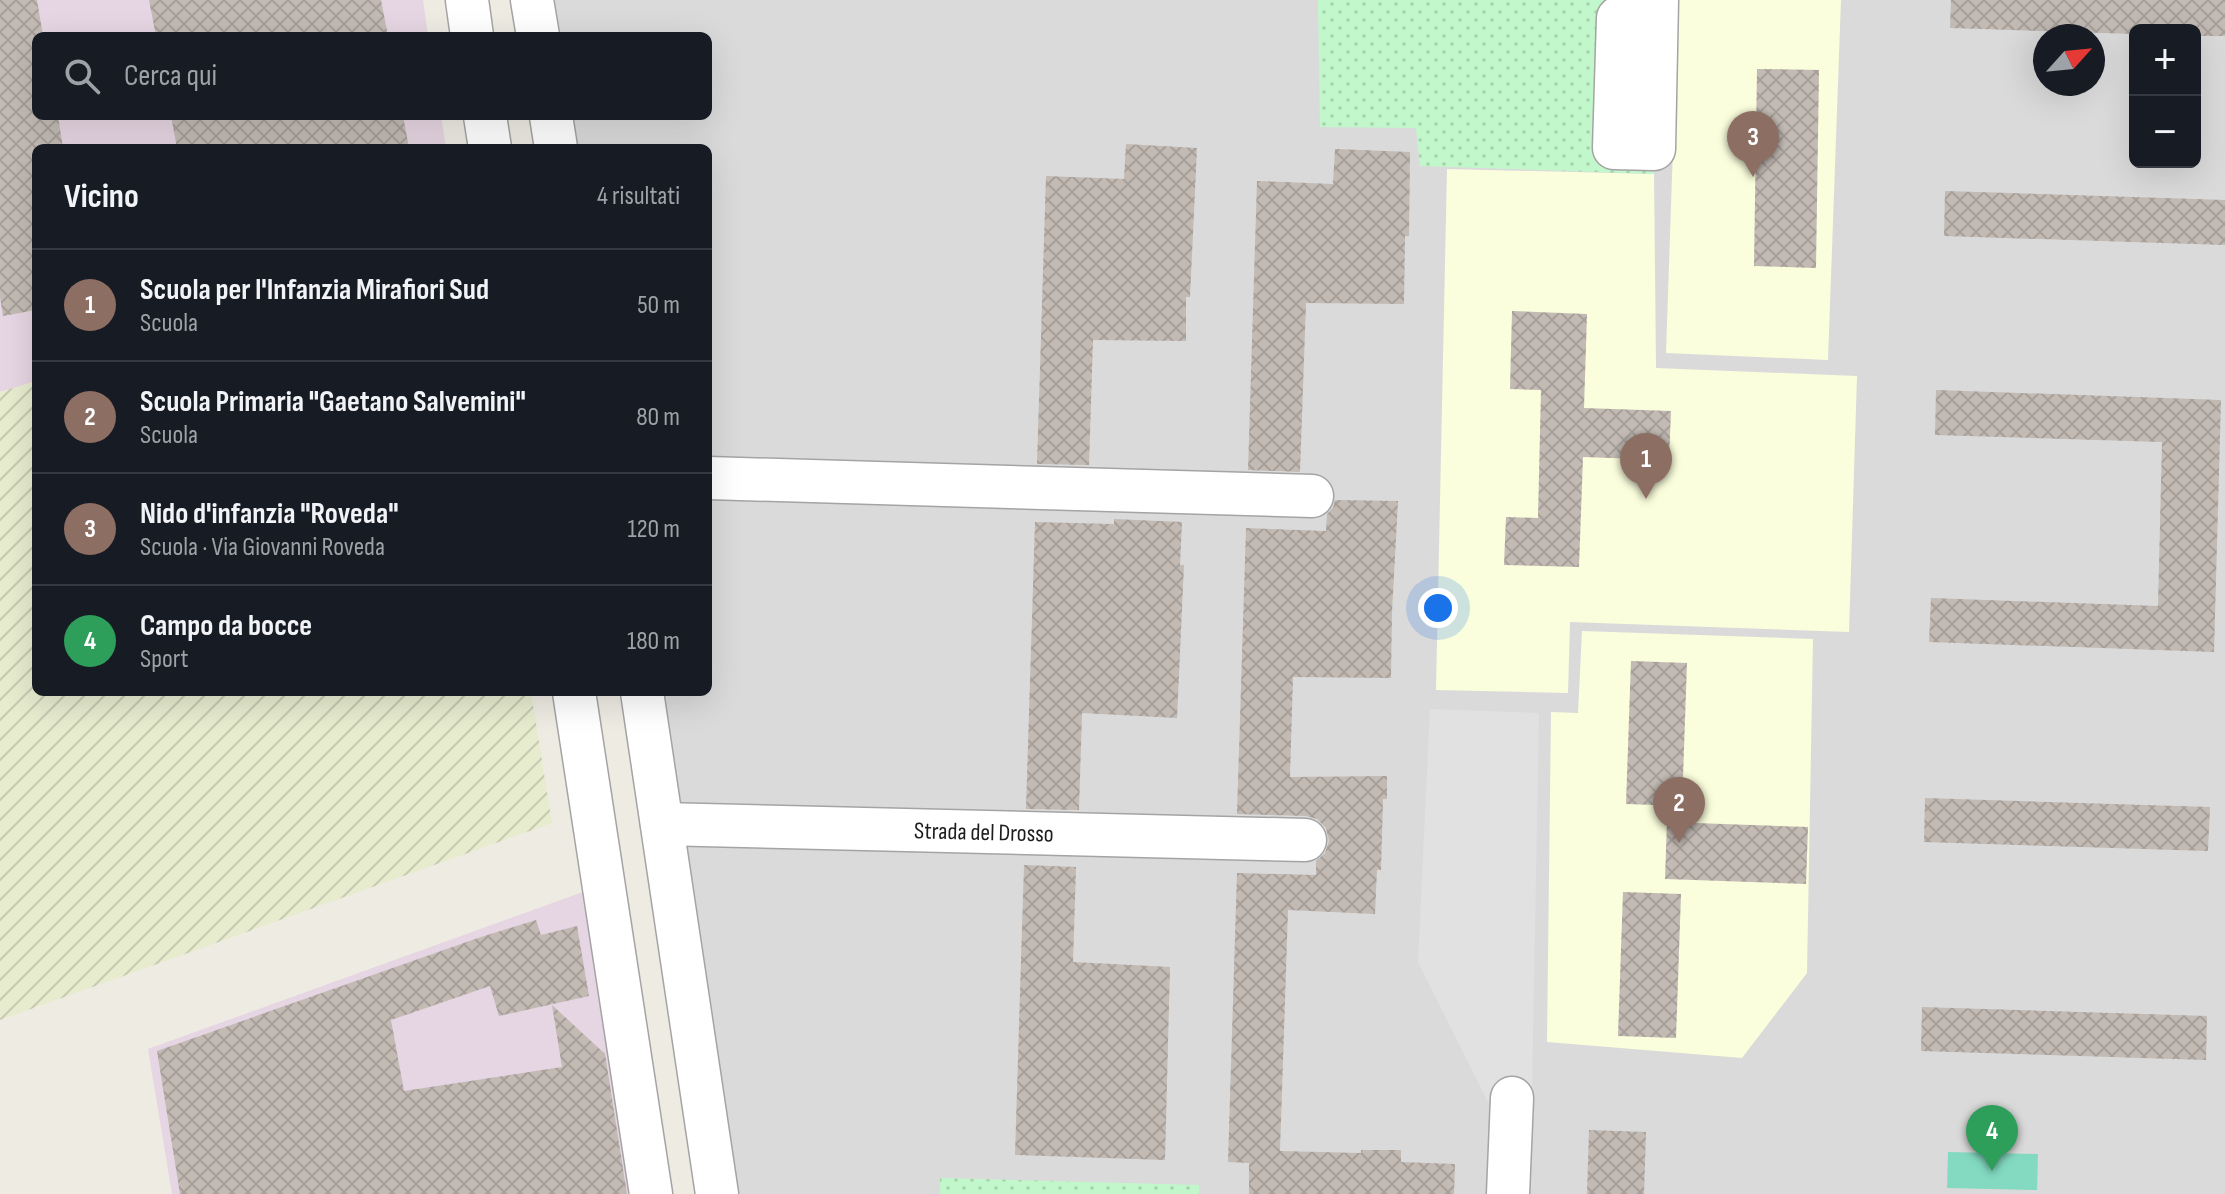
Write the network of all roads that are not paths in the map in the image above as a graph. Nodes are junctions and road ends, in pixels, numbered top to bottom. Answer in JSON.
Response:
{"nodes":[{"id":1,"x":467,"y":0,"type":"edge"},
{"id":2,"x":532,"y":0,"type":"edge"},
{"id":3,"x":471,"y":32,"type":"edge"},
{"id":4,"x":537,"y":32,"type":"edge"},
{"id":5,"x":486,"y":120,"type":"edge"},
{"id":6,"x":552,"y":120,"type":"edge"},
{"id":7,"x":489,"y":144,"type":"edge"},
{"id":8,"x":555,"y":144,"type":"edge"},
{"id":9,"x":712,"y":478,"type":"edge"},
{"id":10,"x":1312,"y":496,"type":"dead end"},
{"id":11,"x":575,"y":696,"type":"edge"},
{"id":12,"x":643,"y":696,"type":"edge"},
{"id":13,"x":662,"y":824,"type":"junction"},
{"id":14,"x":1305,"y":840,"type":"dead end"},
{"id":15,"x":1512,"y":1098,"type":"dead end"},
{"id":16,"x":651,"y":1194,"type":"edge"},
{"id":17,"x":717,"y":1194,"type":"edge"},
{"id":18,"x":1508,"y":1194,"type":"edge"}],
"edges":[{"from":1,"to":3,"type":"street"},
{"from":2,"to":4,"type":"street"},
{"from":5,"to":7,"type":"street"},
{"from":6,"to":8,"type":"street"},
{"from":9,"to":10,"type":"street"},
{"from":11,"to":16,"type":"street"},
{"from":12,"to":13,"type":"street"},
{"from":13,"to":14,"type":"street","name":"Strada del Drosso"},
{"from":13,"to":17,"type":"street"},
{"from":15,"to":18,"type":"street"}]}
